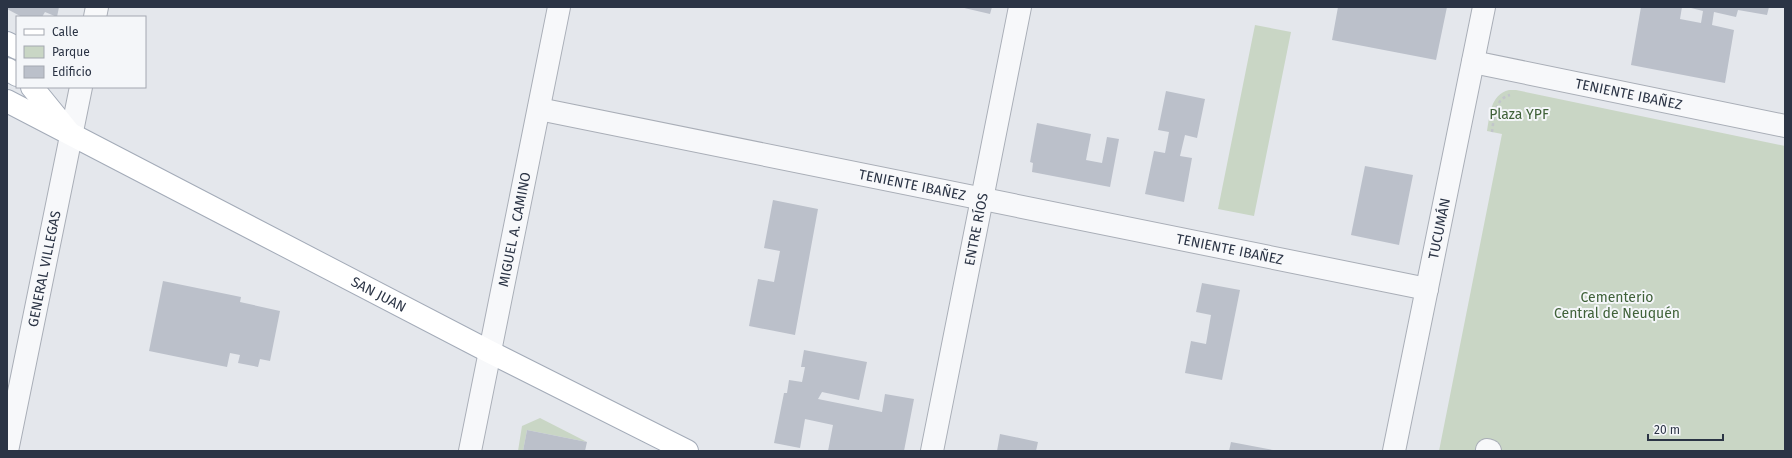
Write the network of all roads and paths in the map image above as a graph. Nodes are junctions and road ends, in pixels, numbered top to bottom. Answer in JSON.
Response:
{"nodes":[{"id":1,"x":559,"y":7,"type":"edge"},
{"id":2,"x":1020,"y":7,"type":"edge"},
{"id":3,"x":1484,"y":7,"type":"edge"},
{"id":4,"x":7,"y":43,"type":"edge"},
{"id":5,"x":16,"y":48,"type":"edge"},
{"id":6,"x":1473,"y":62,"type":"junction"},
{"id":7,"x":7,"y":69,"type":"edge"},
{"id":8,"x":16,"y":74,"type":"edge"},
{"id":9,"x":33,"y":88,"type":"edge"},
{"id":10,"x":81,"y":88,"type":"edge"},
{"id":11,"x":1512,"y":95,"type":"dead end"},
{"id":12,"x":7,"y":102,"type":"edge"},
{"id":13,"x":538,"y":109,"type":"junction"},
{"id":14,"x":1785,"y":126,"type":"edge"},
{"id":15,"x":1492,"y":132,"type":"dead end"},
{"id":16,"x":72,"y":136,"type":"junction"},
{"id":17,"x":982,"y":199,"type":"junction"},
{"id":18,"x":1427,"y":289,"type":"junction"},
{"id":19,"x":490,"y":352,"type":"junction"},
{"id":20,"x":7,"y":451,"type":"edge"},
{"id":21,"x":470,"y":451,"type":"edge"},
{"id":22,"x":687,"y":451,"type":"edge"},
{"id":23,"x":932,"y":451,"type":"edge"},
{"id":24,"x":1394,"y":451,"type":"edge"}],
"edges":[{"from":1,"to":13,"type":"street","name":"MIGUEL A. CAMINO"},
{"from":2,"to":17,"type":"street","name":"ENTRE RÍOS"},
{"from":3,"to":6,"type":"street","name":"TUCUMÁN"},
{"from":4,"to":5,"type":"main road"},
{"from":6,"to":14,"type":"street","name":"TENIENTE IBAÑEZ"},
{"from":6,"to":18,"type":"street","name":"TUCUMÁN"},
{"from":7,"to":8,"type":"main road"},
{"from":9,"to":16,"type":"main road","name":"SAN JUAN"},
{"from":10,"to":16,"type":"street","name":"GENERAL VILLEGAS"},
{"from":11,"to":15,"type":"path"},
{"from":12,"to":16,"type":"main road","name":"SAN JUAN"},
{"from":13,"to":17,"type":"street","name":"TENIENTE IBAÑEZ"},
{"from":13,"to":19,"type":"street","name":"MIGUEL A. CAMINO"},
{"from":16,"to":19,"type":"main road","name":"SAN JUAN"},
{"from":16,"to":20,"type":"street","name":"GENERAL VILLEGAS"},
{"from":17,"to":18,"type":"street","name":"TENIENTE IBAÑEZ"},
{"from":17,"to":23,"type":"street","name":"ENTRE RÍOS"},
{"from":18,"to":24,"type":"street","name":"TUCUMÁN"},
{"from":19,"to":21,"type":"street","name":"MIGUEL A. CAMINO"},
{"from":19,"to":22,"type":"main road","name":"SAN JUAN"}]}
